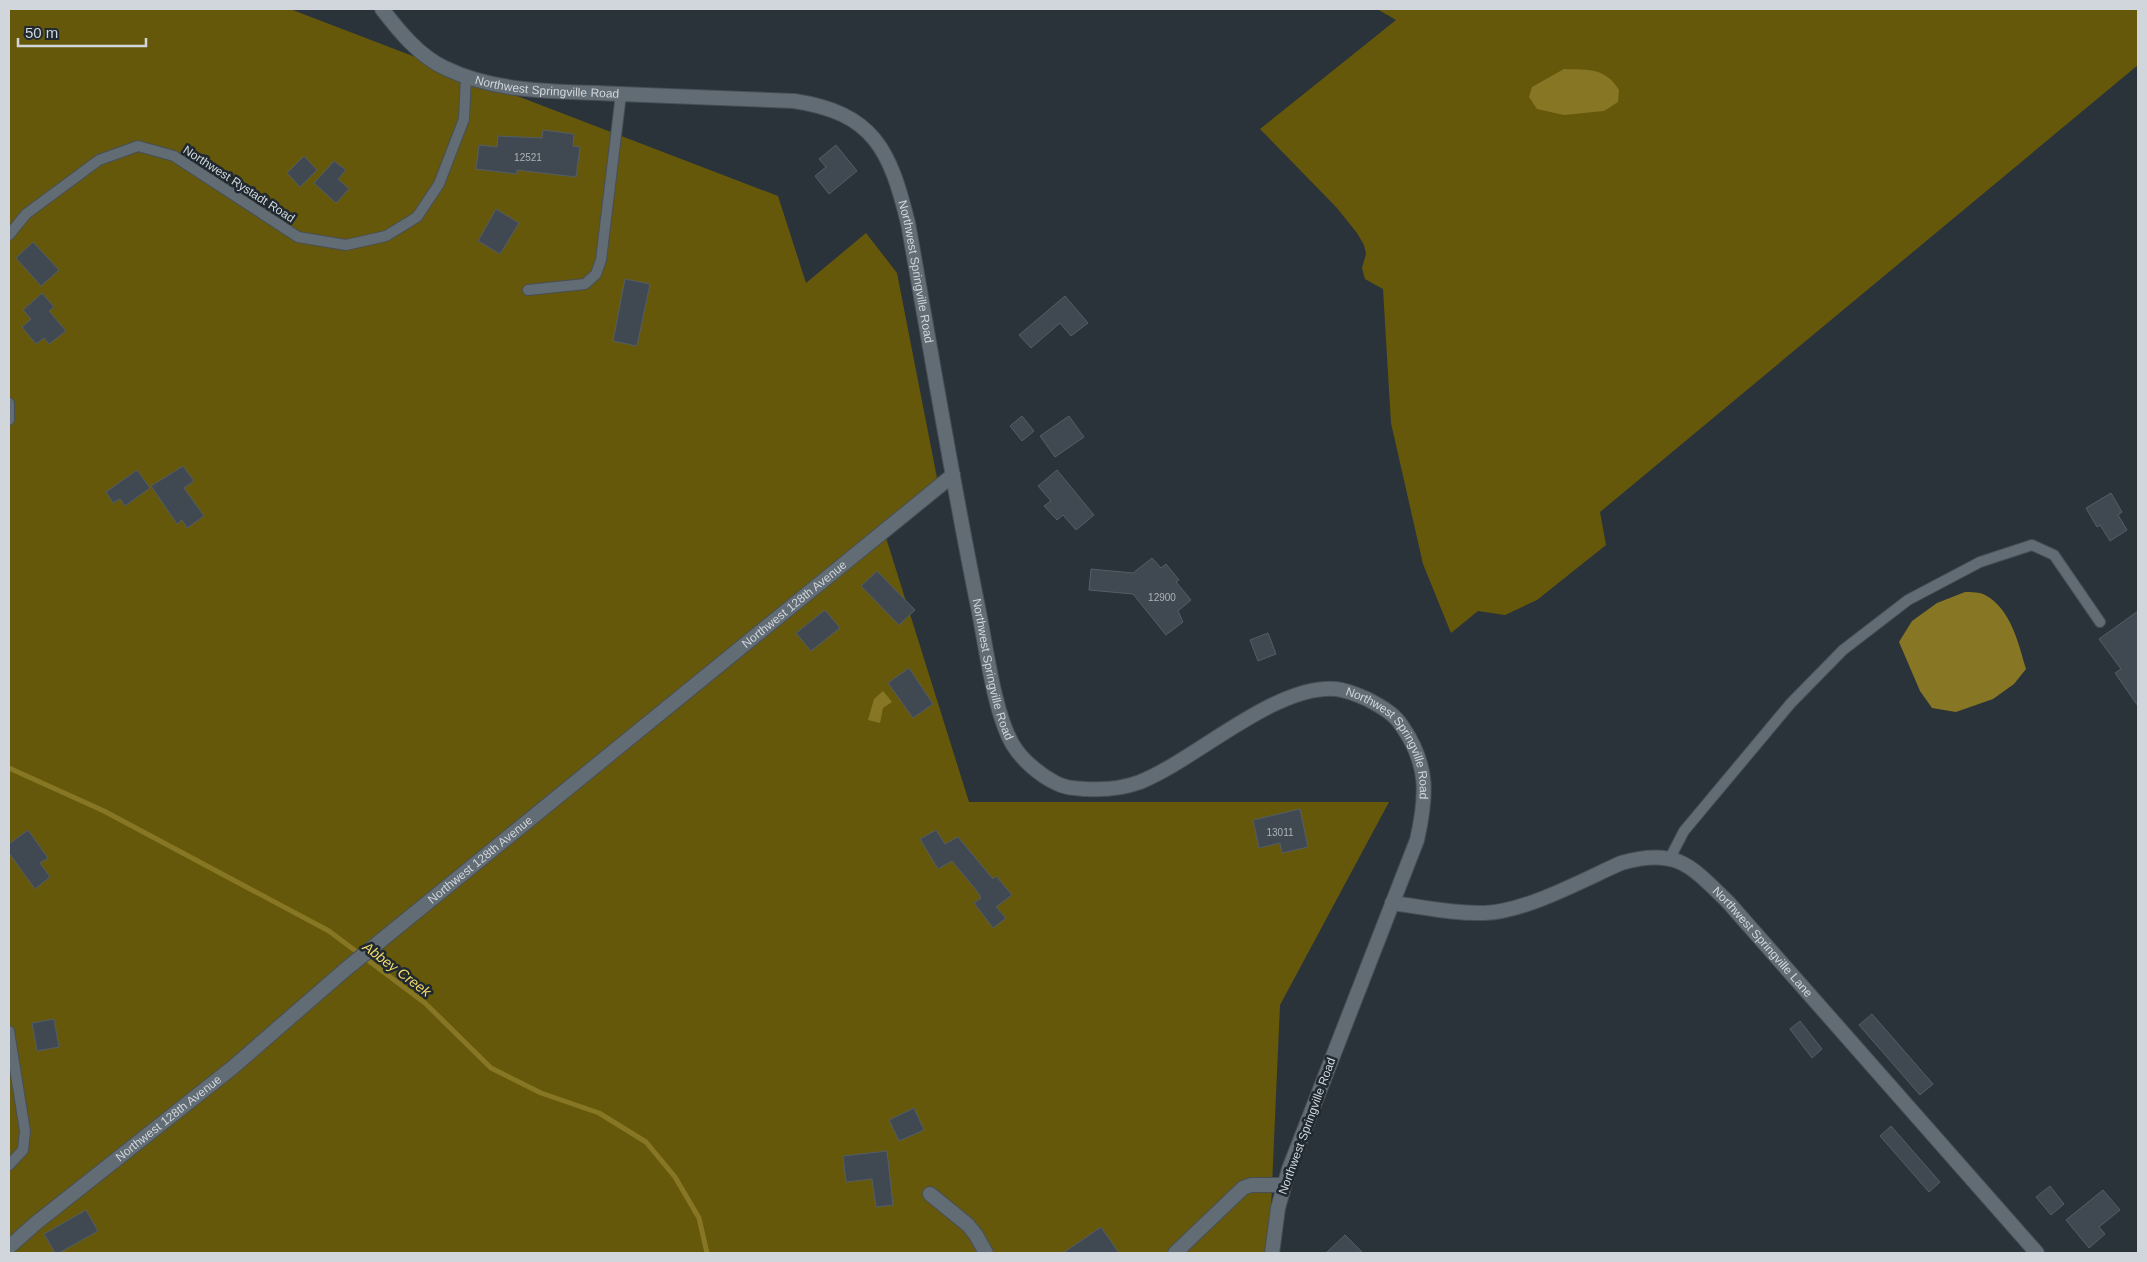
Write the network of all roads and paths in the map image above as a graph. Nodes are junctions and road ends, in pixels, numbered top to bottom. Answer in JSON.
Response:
{"nodes":[{"id":1,"x":382,"y":9,"type":"edge"},
{"id":2,"x":466,"y":78,"type":"junction"},
{"id":3,"x":621,"y":94,"type":"junction"},
{"id":4,"x":9,"y":235,"type":"edge"},
{"id":5,"x":528,"y":290,"type":"dead end"},
{"id":6,"x":9,"y":403,"type":"edge"},
{"id":7,"x":9,"y":420,"type":"edge"},
{"id":8,"x":953,"y":474,"type":"junction"},
{"id":9,"x":2100,"y":622,"type":"dead end"},
{"id":10,"x":1670,"y":858,"type":"junction"},
{"id":11,"x":1392,"y":904,"type":"junction"},
{"id":12,"x":9,"y":1031,"type":"edge"},
{"id":13,"x":9,"y":1165,"type":"edge"},
{"id":14,"x":1284,"y":1185,"type":"junction"},
{"id":15,"x":930,"y":1194,"type":"dead end"},
{"id":16,"x":9,"y":1247,"type":"edge"},
{"id":17,"x":986,"y":1253,"type":"edge"},
{"id":18,"x":1174,"y":1253,"type":"edge"},
{"id":19,"x":1272,"y":1253,"type":"edge"},
{"id":20,"x":2037,"y":1253,"type":"edge"}],
"edges":[{"from":1,"to":2,"type":"street","name":"Northwest Springville Road"},
{"from":2,"to":3,"type":"street","name":"Northwest Springville Road"},
{"from":2,"to":4,"type":"lane","name":"Northwest Rystadt Road"},
{"from":3,"to":5,"type":"lane"},
{"from":3,"to":8,"type":"street","name":"Northwest Springville Road"},
{"from":6,"to":7,"type":"lane"},
{"from":8,"to":11,"type":"street","name":"Northwest Springville Road"},
{"from":8,"to":16,"type":"street","name":"Northwest 128th Avenue"},
{"from":9,"to":10,"type":"lane"},
{"from":10,"to":11,"type":"street","name":"Northwest Springville Lane"},
{"from":10,"to":20,"type":"street","name":"Northwest Springville Lane"},
{"from":11,"to":14,"type":"street","name":"Northwest Springville Road"},
{"from":12,"to":13,"type":"lane"},
{"from":14,"to":18,"type":"street"},
{"from":14,"to":19,"type":"street","name":"Northwest Springville Road"},
{"from":15,"to":17,"type":"street"}]}
